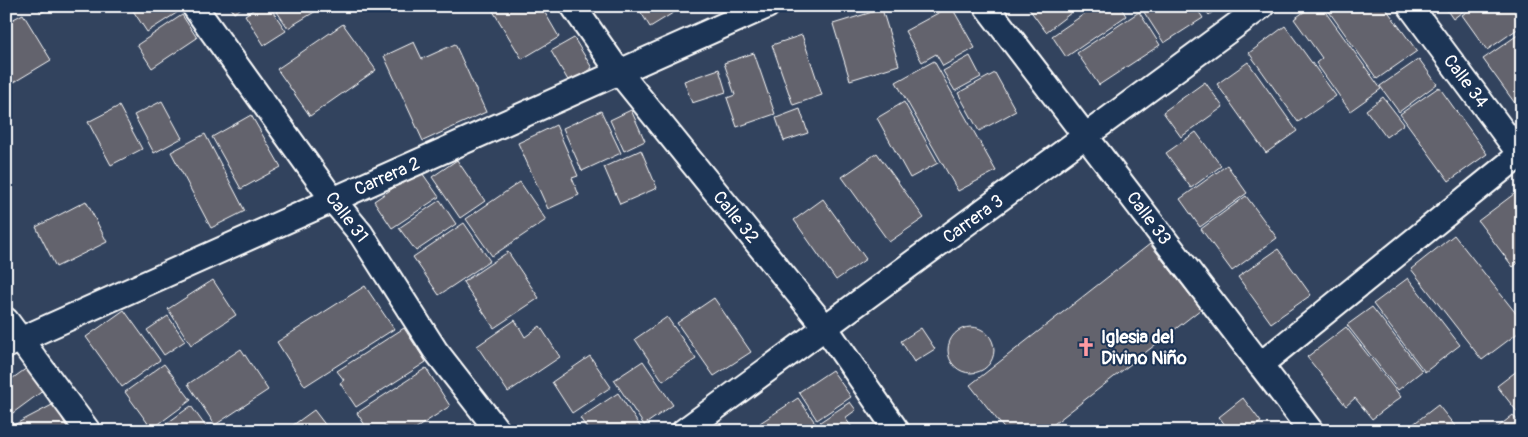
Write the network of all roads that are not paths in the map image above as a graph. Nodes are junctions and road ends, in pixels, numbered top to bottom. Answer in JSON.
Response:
{"nodes":[{"id":1,"x":194,"y":6,"type":"edge"},
{"id":2,"x":573,"y":6,"type":"edge"},
{"id":3,"x":767,"y":6,"type":"edge"},
{"id":4,"x":986,"y":6,"type":"edge"},
{"id":5,"x":1262,"y":6,"type":"edge"},
{"id":6,"x":1410,"y":6,"type":"edge"},
{"id":7,"x":620,"y":72,"type":"junction"},
{"id":8,"x":1086,"y":136,"type":"junction"},
{"id":9,"x":1521,"y":154,"type":"edge"},
{"id":10,"x":333,"y":200,"type":"junction"},
{"id":11,"x":6,"y":320,"type":"edge"},
{"id":12,"x":825,"y":327,"type":"junction"},
{"id":13,"x":13,"y":343,"type":"edge"},
{"id":14,"x":1260,"y":365,"type":"junction"},
{"id":15,"x":88,"y":431,"type":"edge"},
{"id":16,"x":498,"y":431,"type":"edge"},
{"id":17,"x":684,"y":431,"type":"edge"},
{"id":18,"x":897,"y":431,"type":"edge"},
{"id":19,"x":1311,"y":431,"type":"edge"}],
"edges":[{"from":1,"to":10,"type":"street","name":"Calle 31"},
{"from":2,"to":7,"type":"street","name":"Calle 32"},
{"from":3,"to":7,"type":"street","name":"Carrera 2"},
{"from":4,"to":8,"type":"street","name":"Calle 33"},
{"from":5,"to":8,"type":"street","name":"Carrera 3"},
{"from":6,"to":9,"type":"street","name":"Calle 34"},
{"from":7,"to":10,"type":"street","name":"Carrera 2"},
{"from":7,"to":12,"type":"street","name":"Calle 32"},
{"from":8,"to":12,"type":"street","name":"Carrera 3"},
{"from":8,"to":14,"type":"street","name":"Calle 33"},
{"from":9,"to":14,"type":"street"},
{"from":10,"to":13,"type":"street","name":"Carrera 2"},
{"from":10,"to":16,"type":"street","name":"Calle 31"},
{"from":11,"to":13,"type":"street"},
{"from":12,"to":17,"type":"street","name":"Carrera 3"},
{"from":12,"to":18,"type":"street","name":"Calle 32"},
{"from":13,"to":15,"type":"street"},
{"from":14,"to":19,"type":"street","name":"Calle 33"}]}
